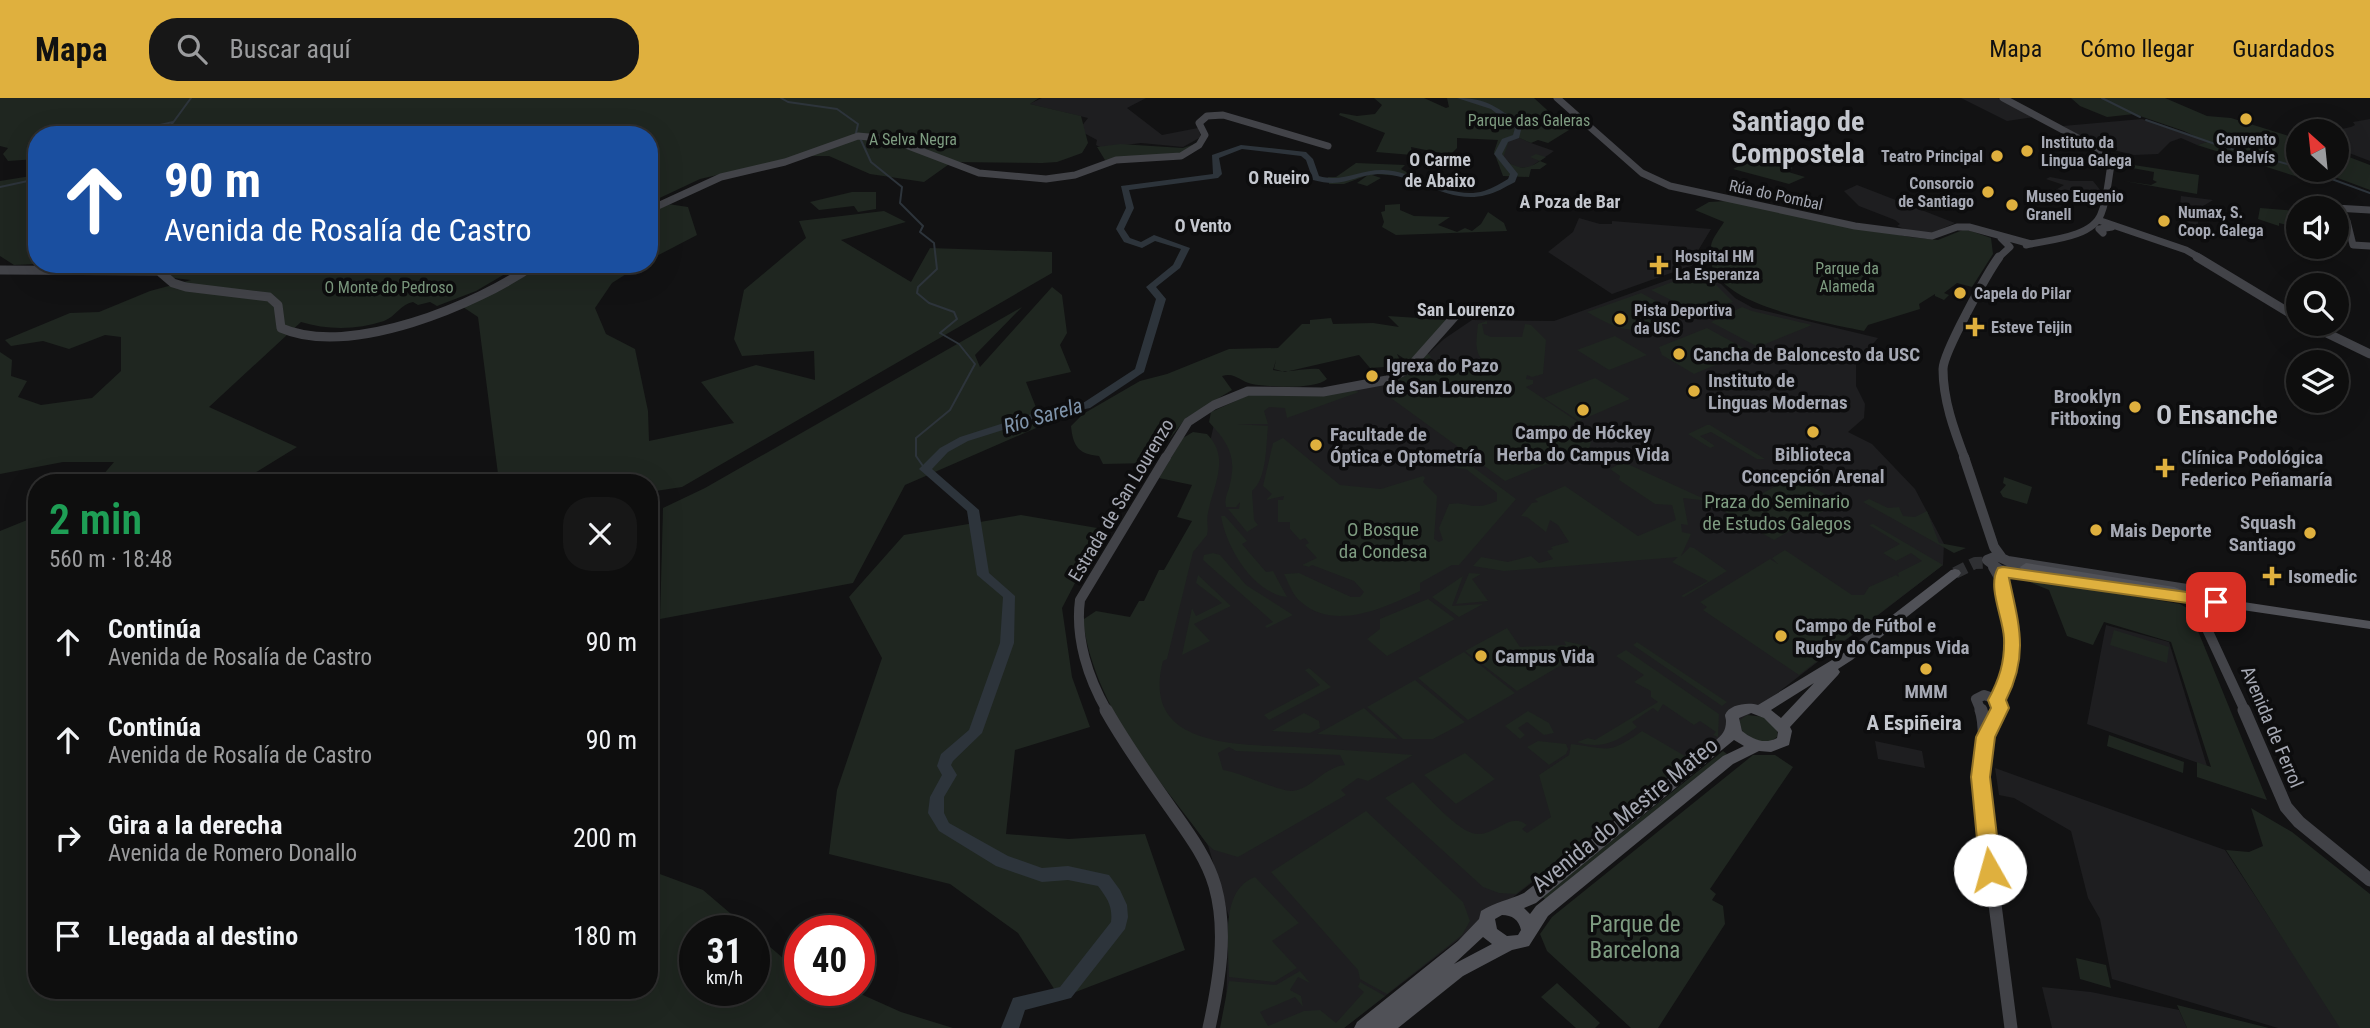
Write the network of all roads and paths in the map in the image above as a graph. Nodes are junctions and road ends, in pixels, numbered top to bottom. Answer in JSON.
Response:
{"nodes":[{"id":1,"x":1560,"y":98,"type":"edge"},
{"id":2,"x":2003,"y":98,"type":"edge"},
{"id":3,"x":1328,"y":146,"type":"dead end"},
{"id":4,"x":658,"y":206,"type":"edge"},
{"id":5,"x":2349,"y":209,"type":"edge"},
{"id":6,"x":2370,"y":210,"type":"edge"},
{"id":7,"x":2096,"y":224,"type":"junction"},
{"id":8,"x":2349,"y":229,"type":"edge"},
{"id":9,"x":2103,"y":233,"type":"dead end"},
{"id":10,"x":1995,"y":236,"type":"junction"},
{"id":11,"x":2151,"y":238,"type":"junction"},
{"id":12,"x":2009,"y":244,"type":"junction"},
{"id":13,"x":2025,"y":244,"type":"junction"},
{"id":14,"x":2370,"y":246,"type":"edge"},
{"id":15,"x":1999,"y":255,"type":"junction"},
{"id":16,"x":0,"y":270,"type":"edge"},
{"id":17,"x":28,"y":270,"type":"edge"},
{"id":18,"x":161,"y":273,"type":"edge"},
{"id":19,"x":521,"y":273,"type":"edge"},
{"id":20,"x":2286,"y":311,"type":"edge"},
{"id":21,"x":1456,"y":315,"type":"dead end"},
{"id":22,"x":2332,"y":336,"type":"edge"},
{"id":23,"x":2370,"y":354,"type":"edge"},
{"id":24,"x":2000,"y":563,"type":"junction"},
{"id":25,"x":2026,"y":567,"type":"dead end"},
{"id":26,"x":1955,"y":573,"type":"tunnel mouth"},
{"id":27,"x":2185,"y":593,"type":"junction"},
{"id":28,"x":2370,"y":622,"type":"edge"},
{"id":29,"x":1847,"y":657,"type":"junction"},
{"id":30,"x":1998,"y":705,"type":"junction"},
{"id":31,"x":1760,"y":710,"type":"junction"},
{"id":32,"x":1783,"y":725,"type":"junction"},
{"id":33,"x":1732,"y":728,"type":"junction"},
{"id":34,"x":1986,"y":737,"type":"junction"},
{"id":35,"x":1757,"y":746,"type":"junction"},
{"id":36,"x":2370,"y":880,"type":"edge"},
{"id":37,"x":1507,"y":908,"type":"junction"},
{"id":38,"x":1485,"y":924,"type":"junction"},
{"id":39,"x":1529,"y":929,"type":"junction"},
{"id":40,"x":1508,"y":944,"type":"junction"},
{"id":41,"x":1209,"y":1028,"type":"edge"},
{"id":42,"x":1363,"y":1028,"type":"edge"},
{"id":43,"x":1385,"y":1028,"type":"edge"},
{"id":44,"x":2011,"y":1028,"type":"edge"}],
"edges":[{"from":1,"to":10,"type":"street","name":"Rúa do Pombal"},
{"from":2,"to":7,"type":"street"},
{"from":3,"to":4,"type":"street"},
{"from":5,"to":6,"type":"street"},
{"from":7,"to":11,"type":"street"},
{"from":7,"to":13,"type":"street"},
{"from":8,"to":14,"type":"street"},
{"from":9,"to":11,"type":"street"},
{"from":10,"to":12,"type":"street"},
{"from":10,"to":13,"type":"street"},
{"from":10,"to":15,"type":"street"},
{"from":11,"to":20,"type":"street"},
{"from":12,"to":13,"type":"street"},
{"from":12,"to":15,"type":"street"},
{"from":13,"to":15,"type":"street"},
{"from":15,"to":24,"type":"street"},
{"from":16,"to":17,"type":"street"},
{"from":18,"to":19,"type":"street"},
{"from":21,"to":41,"type":"street","name":"Estrada de San Lourenzo"},
{"from":22,"to":23,"type":"street"},
{"from":24,"to":27,"type":"street"},
{"from":24,"to":30,"type":"street"},
{"from":25,"to":27,"type":"main road"},
{"from":26,"to":29,"type":"main road"},
{"from":27,"to":28,"type":"main road"},
{"from":27,"to":36,"type":"street","name":"Avenida de Ferrol"},
{"from":29,"to":31,"type":"main road"},
{"from":29,"to":32,"type":"main road"},
{"from":30,"to":34,"type":"street"},
{"from":30,"to":34,"type":"street"},
{"from":31,"to":32,"type":"main road"},
{"from":31,"to":33,"type":"main road","name":"Avenida do Mestre Mateo"},
{"from":32,"to":35,"type":"main road"},
{"from":33,"to":35,"type":"main road"},
{"from":33,"to":37,"type":"main road","name":"Avenida do Mestre Mateo"},
{"from":34,"to":44,"type":"street"},
{"from":35,"to":39,"type":"main road","name":"Avenida do Mestre Mateo"},
{"from":37,"to":38,"type":"main road"},
{"from":37,"to":39,"type":"main road"},
{"from":38,"to":40,"type":"main road"},
{"from":38,"to":42,"type":"main road"},
{"from":39,"to":40,"type":"main road"},
{"from":40,"to":43,"type":"main road"}]}
